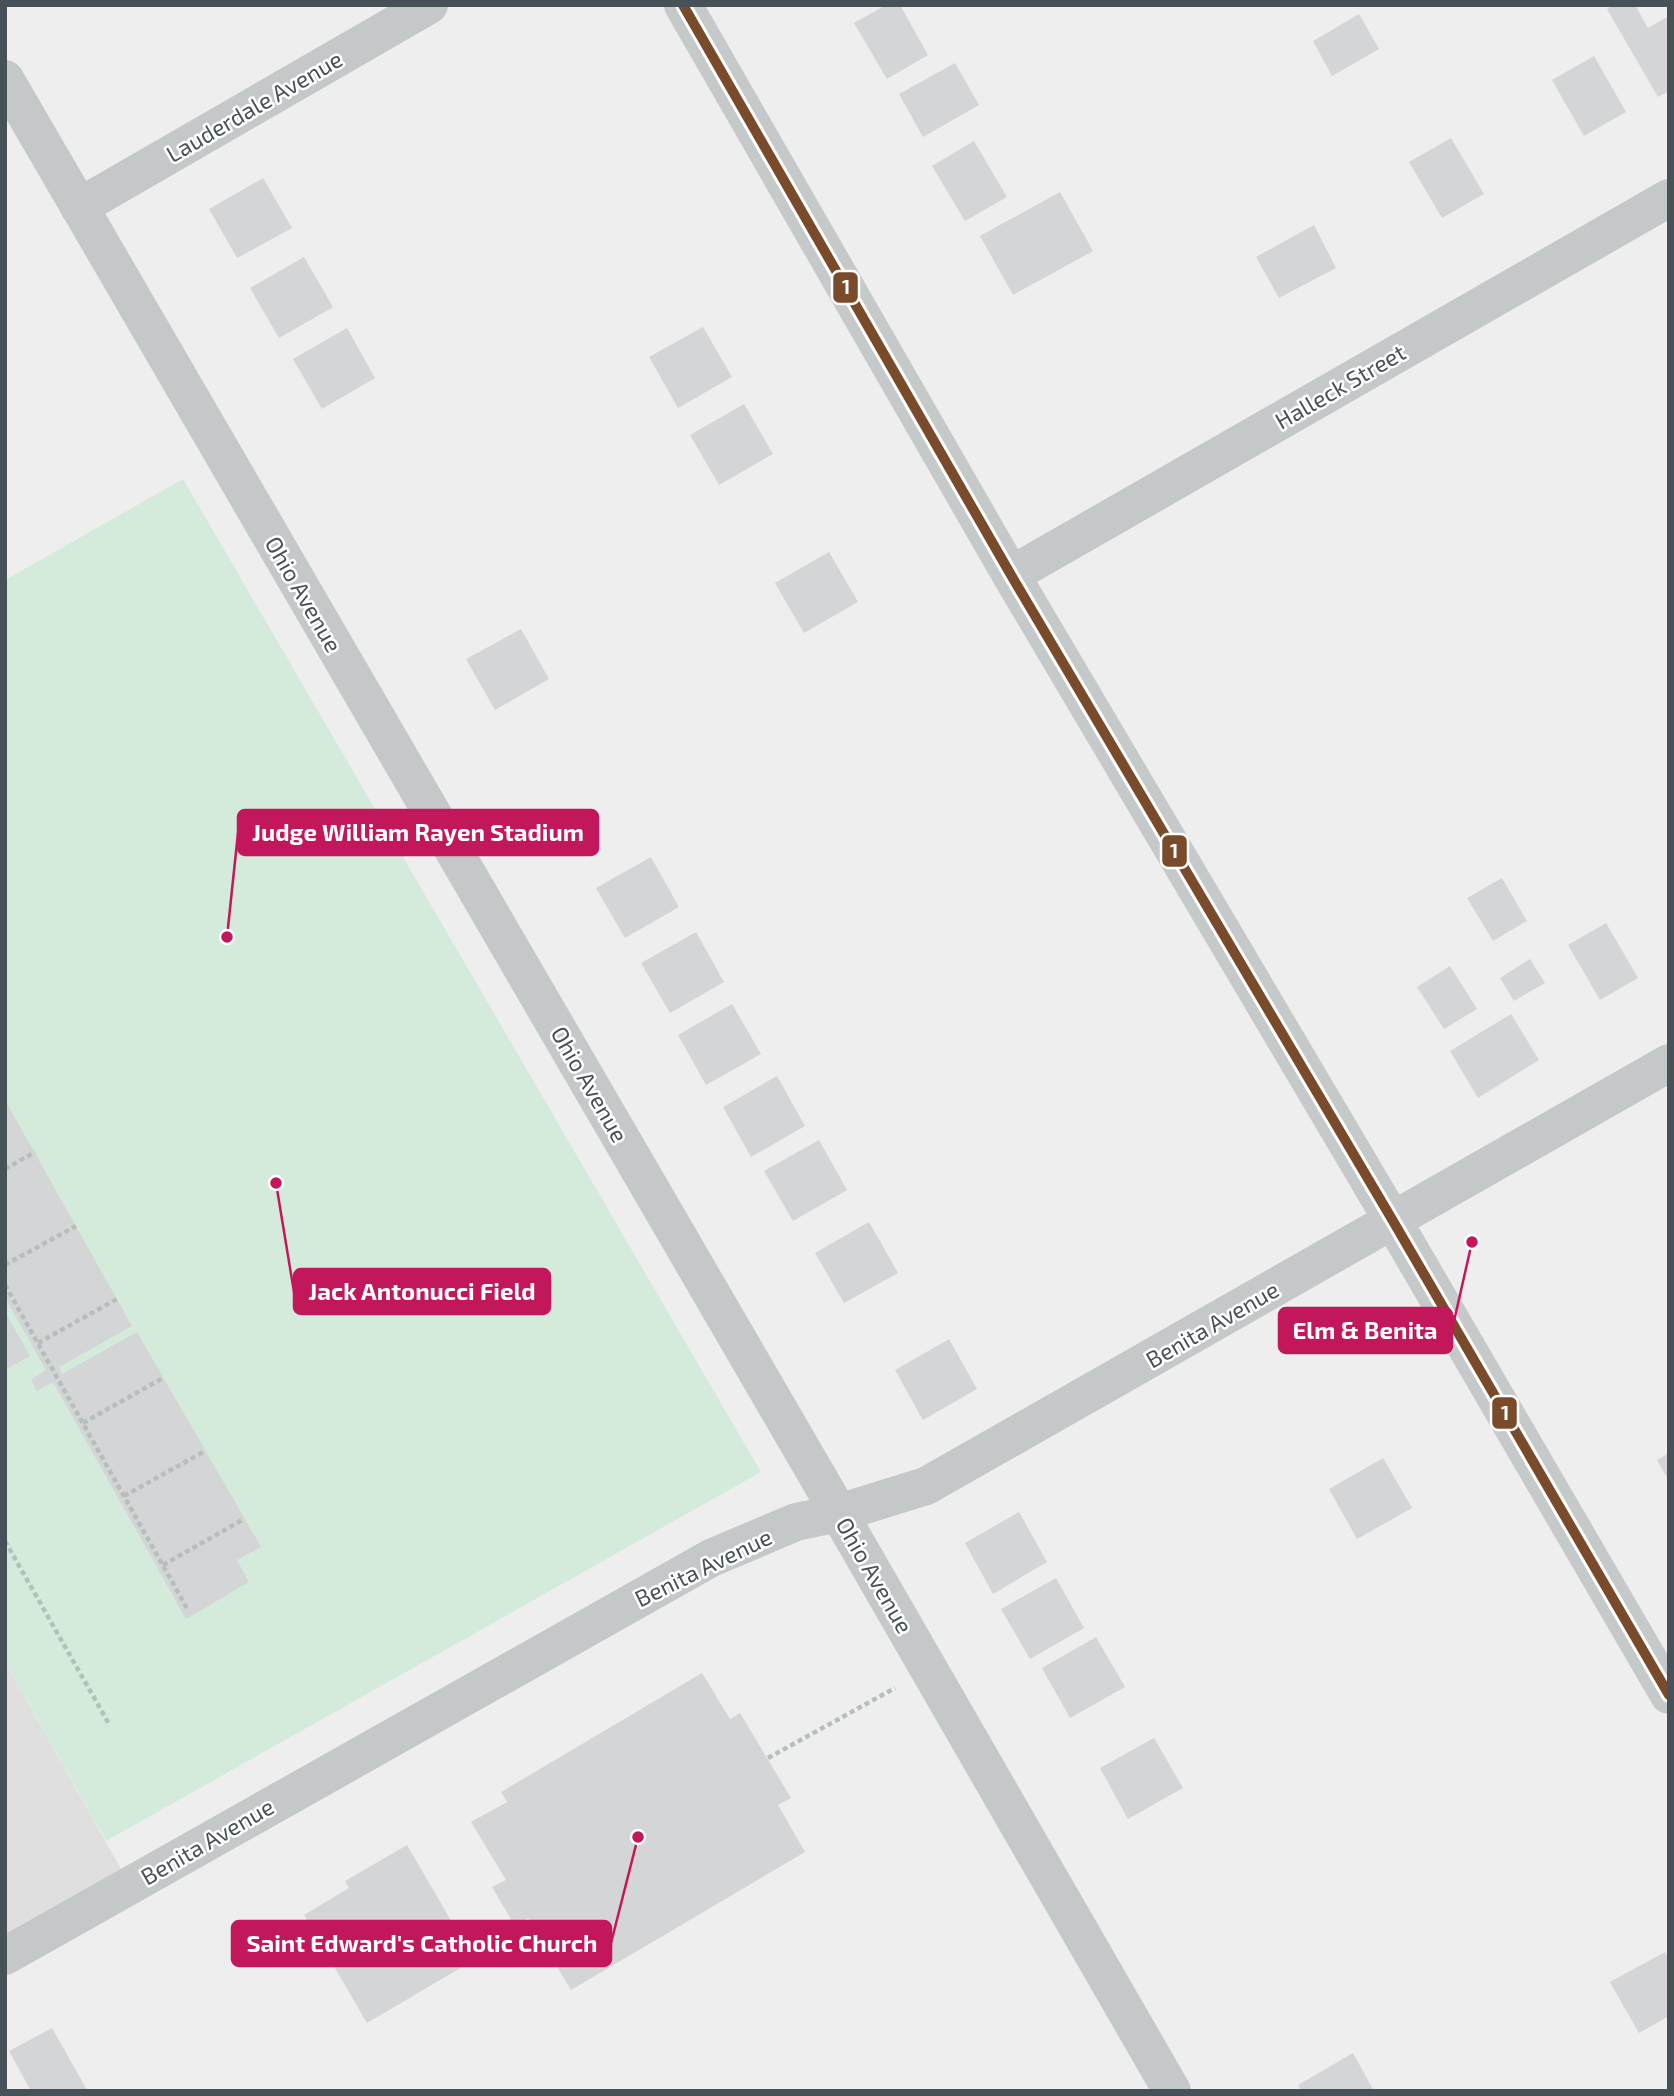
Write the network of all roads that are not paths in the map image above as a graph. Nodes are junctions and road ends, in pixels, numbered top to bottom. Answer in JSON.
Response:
{"nodes":[{"id":1,"x":429,"y":5,"type":"edge"},
{"id":2,"x":684,"y":5,"type":"edge"},
{"id":3,"x":5,"y":79,"type":"edge"},
{"id":4,"x":1669,"y":198,"type":"edge"},
{"id":5,"x":79,"y":207,"type":"junction"},
{"id":6,"x":1012,"y":575,"type":"junction"},
{"id":7,"x":1669,"y":1063,"type":"edge"},
{"id":8,"x":1393,"y":1221,"type":"junction"},
{"id":9,"x":839,"y":1514,"type":"junction"},
{"id":10,"x":1669,"y":1695,"type":"edge"},
{"id":11,"x":5,"y":1956,"type":"edge"},
{"id":12,"x":1172,"y":2091,"type":"edge"}],
"edges":[{"from":1,"to":5,"type":"street","name":"Lauderdale Avenue"},
{"from":2,"to":6,"type":"street"},
{"from":3,"to":5,"type":"street","name":"Ohio Avenue"},
{"from":4,"to":6,"type":"street","name":"Halleck Street"},
{"from":5,"to":9,"type":"street","name":"Ohio Avenue"},
{"from":6,"to":8,"type":"street"},
{"from":7,"to":8,"type":"street","name":"Benita Avenue"},
{"from":8,"to":9,"type":"street","name":"Benita Avenue"},
{"from":8,"to":10,"type":"street"},
{"from":9,"to":11,"type":"street","name":"Benita Avenue"},
{"from":9,"to":12,"type":"street","name":"Ohio Avenue"}]}
